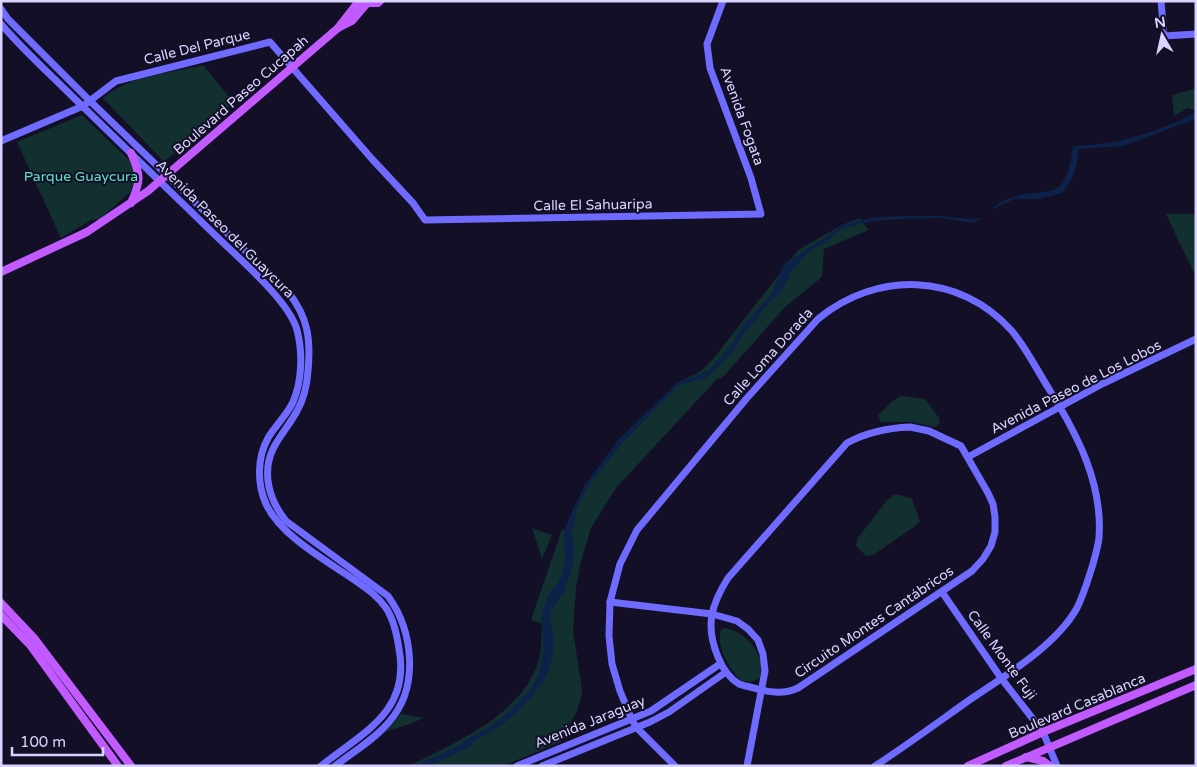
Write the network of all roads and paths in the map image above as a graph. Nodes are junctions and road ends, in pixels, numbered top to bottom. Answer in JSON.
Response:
{"nodes":[{"id":1,"x":359,"y":1,"type":"edge"},
{"id":2,"x":380,"y":1,"type":"edge"},
{"id":3,"x":723,"y":1,"type":"edge"},
{"id":4,"x":1161,"y":1,"type":"edge"},
{"id":5,"x":369,"y":2,"type":"edge"},
{"id":6,"x":1,"y":8,"type":"edge"},
{"id":7,"x":1,"y":24,"type":"edge"},
{"id":8,"x":338,"y":28,"type":"junction"},
{"id":9,"x":1196,"y":34,"type":"edge"},
{"id":10,"x":293,"y":67,"type":"junction"},
{"id":11,"x":90,"y":101,"type":"junction"},
{"id":12,"x":83,"y":106,"type":"junction"},
{"id":13,"x":1,"y":141,"type":"edge"},
{"id":14,"x":131,"y":153,"type":"junction"},
{"id":15,"x":167,"y":175,"type":"junction"},
{"id":16,"x":160,"y":181,"type":"junction"},
{"id":17,"x":131,"y":204,"type":"junction"},
{"id":18,"x":761,"y":214,"type":"joint"},
{"id":19,"x":424,"y":220,"type":"joint"},
{"id":20,"x":1,"y":272,"type":"edge"},
{"id":21,"x":1196,"y":339,"type":"edge"},
{"id":22,"x":1060,"y":407,"type":"junction"},
{"id":23,"x":968,"y":457,"type":"junction"},
{"id":24,"x":942,"y":592,"type":"junction"},
{"id":25,"x":610,"y":602,"type":"junction"},
{"id":26,"x":1,"y":603,"type":"edge"},
{"id":27,"x":712,"y":614,"type":"junction"},
{"id":28,"x":1,"y":615,"type":"edge"},
{"id":29,"x":720,"y":664,"type":"junction"},
{"id":30,"x":1196,"y":669,"type":"edge"},
{"id":31,"x":726,"y":672,"type":"junction"},
{"id":32,"x":1001,"y":678,"type":"junction"},
{"id":33,"x":1196,"y":685,"type":"edge"},
{"id":34,"x":761,"y":690,"type":"junction"},
{"id":35,"x":632,"y":720,"type":"junction"},
{"id":36,"x":637,"y":728,"type":"junction"},
{"id":37,"x":1043,"y":732,"type":"junction"},
{"id":38,"x":1049,"y":746,"type":"junction"},
{"id":39,"x":1026,"y":757,"type":"junction"},
{"id":40,"x":118,"y":766,"type":"edge"},
{"id":41,"x":131,"y":766,"type":"edge"},
{"id":42,"x":322,"y":766,"type":"edge"},
{"id":43,"x":335,"y":766,"type":"edge"},
{"id":44,"x":517,"y":766,"type":"edge"},
{"id":45,"x":542,"y":766,"type":"edge"},
{"id":46,"x":674,"y":766,"type":"edge"},
{"id":47,"x":747,"y":766,"type":"edge"},
{"id":48,"x":875,"y":766,"type":"edge"},
{"id":49,"x":968,"y":766,"type":"edge"},
{"id":50,"x":1006,"y":766,"type":"edge"},
{"id":51,"x":1050,"y":766,"type":"edge"},
{"id":52,"x":1057,"y":766,"type":"edge"}],
"edges":[{"from":1,"to":8,"type":"main road"},
{"from":2,"to":5,"type":"main road"},
{"from":3,"to":18,"type":"street","name":"Avenida Fogata"},
{"from":4,"to":9,"type":"street"},
{"from":5,"to":8,"type":"main road"},
{"from":6,"to":11,"type":"street","name":"Avenida Paseo del Guaycura"},
{"from":7,"to":12,"type":"street","name":"Avenida Paseo del Guaycura"},
{"from":8,"to":10,"type":"main road","name":"Boulevard Paseo Cucapah"},
{"from":10,"to":11,"type":"street","name":"Calle Del Parque"},
{"from":10,"to":15,"type":"main road","name":"Boulevard Paseo Cucapah"},
{"from":10,"to":19,"type":"street","name":"Calle Del Parque"},
{"from":11,"to":12,"type":"street","name":"Calle Del Parque"},
{"from":11,"to":15,"type":"street","name":"Avenida Paseo del Guaycura"},
{"from":12,"to":13,"type":"street","name":"Calle Del Parque"},
{"from":12,"to":14,"type":"street","name":"Avenida Paseo del Guaycura"},
{"from":14,"to":16,"type":"street","name":"Avenida Paseo del Guaycura"},
{"from":14,"to":17,"type":"main road"},
{"from":15,"to":16,"type":"main road","name":"Boulevard Paseo Cucapah"},
{"from":15,"to":43,"type":"street","name":"Avenida Paseo del Guaycura"},
{"from":16,"to":17,"type":"main road","name":"Boulevard Paseo Cucapah"},
{"from":16,"to":42,"type":"street","name":"Avenida Paseo del Guaycura"},
{"from":17,"to":20,"type":"main road","name":"Boulevard Paseo Cucapah"},
{"from":18,"to":19,"type":"street","name":"Calle El Sahuaripa"},
{"from":21,"to":22,"type":"street","name":"Avenida Paseo de Los Lobos"},
{"from":22,"to":23,"type":"street","name":"Avenida Paseo de Los Lobos"},
{"from":22,"to":25,"type":"street","name":"Calle Loma Dorada"},
{"from":22,"to":32,"type":"street","name":"Calle Loma Dorada"},
{"from":23,"to":24,"type":"street","name":"Circuito Montes Cantábricos"},
{"from":23,"to":27,"type":"street","name":"Circuito Montes Cantábricos"},
{"from":24,"to":32,"type":"street","name":"Calle Monte Fuji"},
{"from":24,"to":34,"type":"street","name":"Circuito Montes Cantábricos"},
{"from":25,"to":27,"type":"street"},
{"from":25,"to":35,"type":"street","name":"Calle Loma Dorada"},
{"from":26,"to":41,"type":"main road"},
{"from":27,"to":29,"type":"street","name":"Circuito Montes Cantábricos"},
{"from":27,"to":34,"type":"street"},
{"from":28,"to":40,"type":"main road"},
{"from":29,"to":31,"type":"street","name":"Circuito Montes Cantábricos"},
{"from":29,"to":35,"type":"street","name":"Avenida Jaraguay"},
{"from":30,"to":37,"type":"main road","name":"Boulevard Casablanca"},
{"from":31,"to":34,"type":"street","name":"Circuito Montes Cantábricos"},
{"from":31,"to":36,"type":"street","name":"Avenida Jaraguay"},
{"from":32,"to":37,"type":"street","name":"Calle Monte Fuji"},
{"from":32,"to":48,"type":"street","name":"Calle Loma Dorada"},
{"from":33,"to":38,"type":"main road","name":"Boulevard Casablanca"},
{"from":34,"to":47,"type":"street"},
{"from":35,"to":36,"type":"street","name":"Calle Loma Dorada"},
{"from":35,"to":44,"type":"street","name":"Avenida Jaraguay"},
{"from":36,"to":45,"type":"street","name":"Avenida Jaraguay"},
{"from":36,"to":46,"type":"street","name":"Calle Loma Dorada"},
{"from":37,"to":38,"type":"street","name":"Calle Monte Fuji"},
{"from":37,"to":49,"type":"main road","name":"Boulevard Casablanca"},
{"from":38,"to":39,"type":"main road","name":"Boulevard Casablanca"},
{"from":38,"to":52,"type":"street","name":"Calle Monte Fuji"},
{"from":39,"to":50,"type":"main road","name":"Boulevard Casablanca"},
{"from":39,"to":51,"type":"main road"}]}
